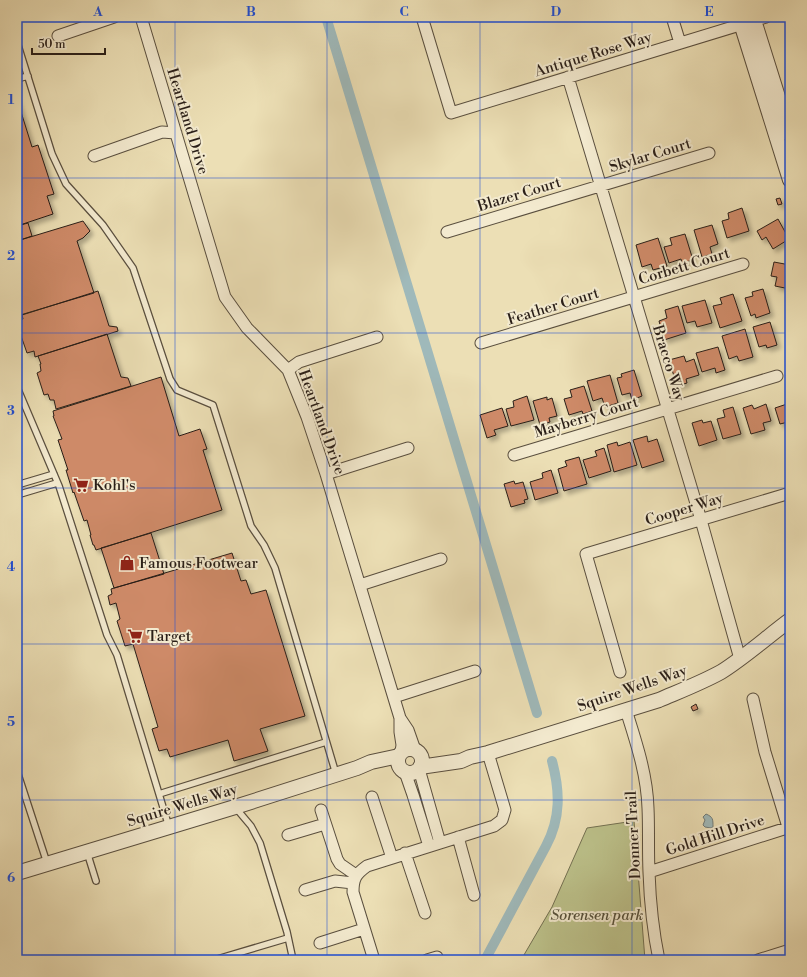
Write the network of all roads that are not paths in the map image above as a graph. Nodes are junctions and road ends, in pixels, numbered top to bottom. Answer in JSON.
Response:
{"nodes":[{"id":1,"x":114,"y":17,"type":"edge"},
{"id":2,"x":141,"y":17,"type":"edge"},
{"id":3,"x":422,"y":17,"type":"edge"},
{"id":4,"x":672,"y":17,"type":"edge"},
{"id":5,"x":750,"y":19,"type":"edge"},
{"id":6,"x":58,"y":36,"type":"dead end"},
{"id":7,"x":17,"y":42,"type":"edge"},
{"id":8,"x":680,"y":43,"type":"junction"},
{"id":9,"x":18,"y":49,"type":"edge"},
{"id":10,"x":28,"y":76,"type":"junction"},
{"id":11,"x":568,"y":77,"type":"junction"},
{"id":12,"x":17,"y":79,"type":"edge"},
{"id":13,"x":176,"y":133,"type":"junction"},
{"id":14,"x":790,"y":135,"type":"edge"},
{"id":15,"x":709,"y":153,"type":"dead end"},
{"id":16,"x":94,"y":156,"type":"dead end"},
{"id":17,"x":790,"y":180,"type":"edge"},
{"id":18,"x":600,"y":186,"type":"junction"},
{"id":19,"x":447,"y":232,"type":"dead end"},
{"id":20,"x":743,"y":264,"type":"dead end"},
{"id":21,"x":634,"y":297,"type":"junction"},
{"id":22,"x":377,"y":337,"type":"dead end"},
{"id":23,"x":481,"y":343,"type":"dead end"},
{"id":24,"x":288,"y":370,"type":"junction"},
{"id":25,"x":778,"y":376,"type":"dead end"},
{"id":26,"x":17,"y":387,"type":"edge"},
{"id":27,"x":667,"y":409,"type":"junction"},
{"id":28,"x":408,"y":448,"type":"dead end"},
{"id":29,"x":514,"y":455,"type":"dead end"},
{"id":30,"x":54,"y":474,"type":"junction"},
{"id":31,"x":326,"y":474,"type":"junction"},
{"id":32,"x":57,"y":483,"type":"junction"},
{"id":33,"x":17,"y":485,"type":"edge"},
{"id":34,"x":790,"y":493,"type":"edge"},
{"id":35,"x":17,"y":495,"type":"edge"},
{"id":36,"x":700,"y":520,"type":"junction"},
{"id":37,"x":441,"y":559,"type":"dead end"},
{"id":38,"x":360,"y":585,"type":"junction"},
{"id":39,"x":790,"y":620,"type":"edge"},
{"id":40,"x":740,"y":659,"type":"junction"},
{"id":41,"x":475,"y":671,"type":"dead end"},
{"id":42,"x":620,"y":672,"type":"dead end"},
{"id":43,"x":394,"y":697,"type":"junction"},
{"id":44,"x":753,"y":699,"type":"dead end"},
{"id":45,"x":626,"y":710,"type":"junction"},
{"id":46,"x":400,"y":718,"type":"junction"},
{"id":47,"x":326,"y":742,"type":"junction"},
{"id":48,"x":488,"y":753,"type":"junction"},
{"id":49,"x":400,"y":754,"type":"junction"},
{"id":50,"x":413,"y":764,"type":"junction"},
{"id":51,"x":356,"y":768,"type":"junction"},
{"id":52,"x":17,"y":771,"type":"edge"},
{"id":53,"x":336,"y":774,"type":"junction"},
{"id":54,"x":159,"y":794,"type":"junction"},
{"id":55,"x":372,"y":797,"type":"dead end"},
{"id":56,"x":235,"y":807,"type":"junction"},
{"id":57,"x":430,"y":807,"type":"junction"},
{"id":58,"x":321,"y":810,"type":"dead end"},
{"id":59,"x":418,"y":810,"type":"junction"},
{"id":60,"x":325,"y":824,"type":"junction"},
{"id":61,"x":169,"y":826,"type":"junction"},
{"id":62,"x":789,"y":827,"type":"edge"},
{"id":63,"x":288,"y":835,"type":"dead end"},
{"id":64,"x":458,"y":837,"type":"junction"},
{"id":65,"x":440,"y":843,"type":"junction"},
{"id":66,"x":429,"y":846,"type":"junction"},
{"id":67,"x":87,"y":851,"type":"junction"},
{"id":68,"x":405,"y":853,"type":"junction"},
{"id":69,"x":392,"y":858,"type":"junction"},
{"id":70,"x":48,"y":863,"type":"junction"},
{"id":71,"x":649,"y":872,"type":"junction"},
{"id":72,"x":17,"y":873,"type":"edge"},
{"id":73,"x":355,"y":879,"type":"junction"},
{"id":74,"x":96,"y":881,"type":"dead end"},
{"id":75,"x":305,"y":890,"type":"dead end"},
{"id":76,"x":474,"y":895,"type":"dead end"},
{"id":77,"x":425,"y":913,"type":"dead end"},
{"id":78,"x":364,"y":929,"type":"junction"},
{"id":79,"x":288,"y":938,"type":"junction"},
{"id":80,"x":320,"y":943,"type":"dead end"},
{"id":81,"x":790,"y":950,"type":"edge"},
{"id":82,"x":777,"y":957,"type":"edge"},
{"id":83,"x":214,"y":960,"type":"edge"},
{"id":84,"x":293,"y":960,"type":"edge"},
{"id":85,"x":374,"y":960,"type":"edge"},
{"id":86,"x":659,"y":960,"type":"edge"},
{"id":87,"x":758,"y":960,"type":"edge"}],
"edges":[{"from":1,"to":6,"type":"street"},
{"from":2,"to":13,"type":"street","name":"Heartland Drive"},
{"from":3,"to":11,"type":"street","name":"Antique Rose Way"},
{"from":4,"to":8,"type":"street"},
{"from":5,"to":8,"type":"street","name":"Antique Rose Way"},
{"from":5,"to":14,"type":"street"},
{"from":5,"to":17,"type":"street"},
{"from":7,"to":9,"type":"lane"},
{"from":8,"to":11,"type":"street","name":"Antique Rose Way"},
{"from":9,"to":10,"type":"lane"},
{"from":10,"to":12,"type":"lane"},
{"from":10,"to":47,"type":"lane"},
{"from":11,"to":18,"type":"street","name":"Bracco Way"},
{"from":13,"to":16,"type":"street"},
{"from":13,"to":24,"type":"street","name":"Heartland Drive"},
{"from":15,"to":18,"type":"street","name":"Skylar Court"},
{"from":18,"to":19,"type":"street","name":"Blazer Court"},
{"from":18,"to":21,"type":"street","name":"Bracco Way"},
{"from":20,"to":21,"type":"street","name":"Corbett Court"},
{"from":21,"to":23,"type":"street","name":"Feather Court"},
{"from":21,"to":27,"type":"street","name":"Bracco Way"},
{"from":22,"to":24,"type":"street"},
{"from":24,"to":31,"type":"street","name":"Heartland Drive"},
{"from":25,"to":27,"type":"street","name":"Mayberry Court"},
{"from":26,"to":30,"type":"lane"},
{"from":27,"to":29,"type":"street","name":"Mayberry Court"},
{"from":27,"to":36,"type":"street","name":"Bracco Way"},
{"from":28,"to":31,"type":"street"},
{"from":30,"to":32,"type":"lane"},
{"from":30,"to":33,"type":"lane"},
{"from":31,"to":38,"type":"street","name":"Heartland Drive"},
{"from":32,"to":35,"type":"lane"},
{"from":32,"to":54,"type":"lane"},
{"from":34,"to":36,"type":"street","name":"Cooper Way"},
{"from":36,"to":40,"type":"street","name":"Bracco Way"},
{"from":36,"to":42,"type":"street","name":"Cooper Way"},
{"from":37,"to":38,"type":"street"},
{"from":38,"to":43,"type":"street","name":"Heartland Drive"},
{"from":39,"to":40,"type":"street","name":"Squire Wells Way"},
{"from":40,"to":45,"type":"street","name":"Squire Wells Way"},
{"from":41,"to":43,"type":"street"},
{"from":43,"to":46,"type":"street","name":"Heartland Drive"},
{"from":44,"to":62,"type":"street"},
{"from":45,"to":48,"type":"street","name":"Squire Wells Way"},
{"from":45,"to":71,"type":"street","name":"Donner Trail"},
{"from":46,"to":49,"type":"street","name":"Heartland Drive"},
{"from":46,"to":50,"type":"street","name":"Heartland Drive"},
{"from":47,"to":53,"type":"lane"},
{"from":47,"to":54,"type":"lane"},
{"from":48,"to":50,"type":"street","name":"Squire Wells Way"},
{"from":48,"to":64,"type":"street"},
{"from":49,"to":50,"type":"street"},
{"from":49,"to":51,"type":"street","name":"Squire Wells Way"},
{"from":50,"to":51,"type":"street","name":"Squire Wells Way"},
{"from":50,"to":57,"type":"street"},
{"from":50,"to":59,"type":"street"},
{"from":51,"to":53,"type":"street","name":"Squire Wells Way"},
{"from":52,"to":70,"type":"lane"},
{"from":53,"to":56,"type":"street","name":"Squire Wells Way"},
{"from":54,"to":61,"type":"lane"},
{"from":55,"to":69,"type":"street"},
{"from":56,"to":61,"type":"street","name":"Squire Wells Way"},
{"from":56,"to":79,"type":"lane"},
{"from":57,"to":59,"type":"street"},
{"from":57,"to":65,"type":"street"},
{"from":58,"to":60,"type":"street"},
{"from":59,"to":66,"type":"street"},
{"from":60,"to":63,"type":"street"},
{"from":60,"to":73,"type":"street"},
{"from":61,"to":67,"type":"street","name":"Squire Wells Way"},
{"from":62,"to":71,"type":"street","name":"Gold Hill Drive"},
{"from":64,"to":65,"type":"street"},
{"from":64,"to":76,"type":"street"},
{"from":65,"to":66,"type":"street"},
{"from":66,"to":68,"type":"street"},
{"from":67,"to":70,"type":"street","name":"Squire Wells Way"},
{"from":67,"to":74,"type":"lane"},
{"from":68,"to":69,"type":"street"},
{"from":68,"to":77,"type":"street"},
{"from":69,"to":73,"type":"street"},
{"from":70,"to":72,"type":"street","name":"Squire Wells Way"},
{"from":71,"to":86,"type":"street","name":"Donner Trail"},
{"from":73,"to":75,"type":"street"},
{"from":73,"to":78,"type":"street"},
{"from":78,"to":80,"type":"street"},
{"from":78,"to":85,"type":"street"},
{"from":79,"to":83,"type":"lane"},
{"from":79,"to":84,"type":"lane"},
{"from":81,"to":82,"type":"street"},
{"from":82,"to":87,"type":"street"}]}
